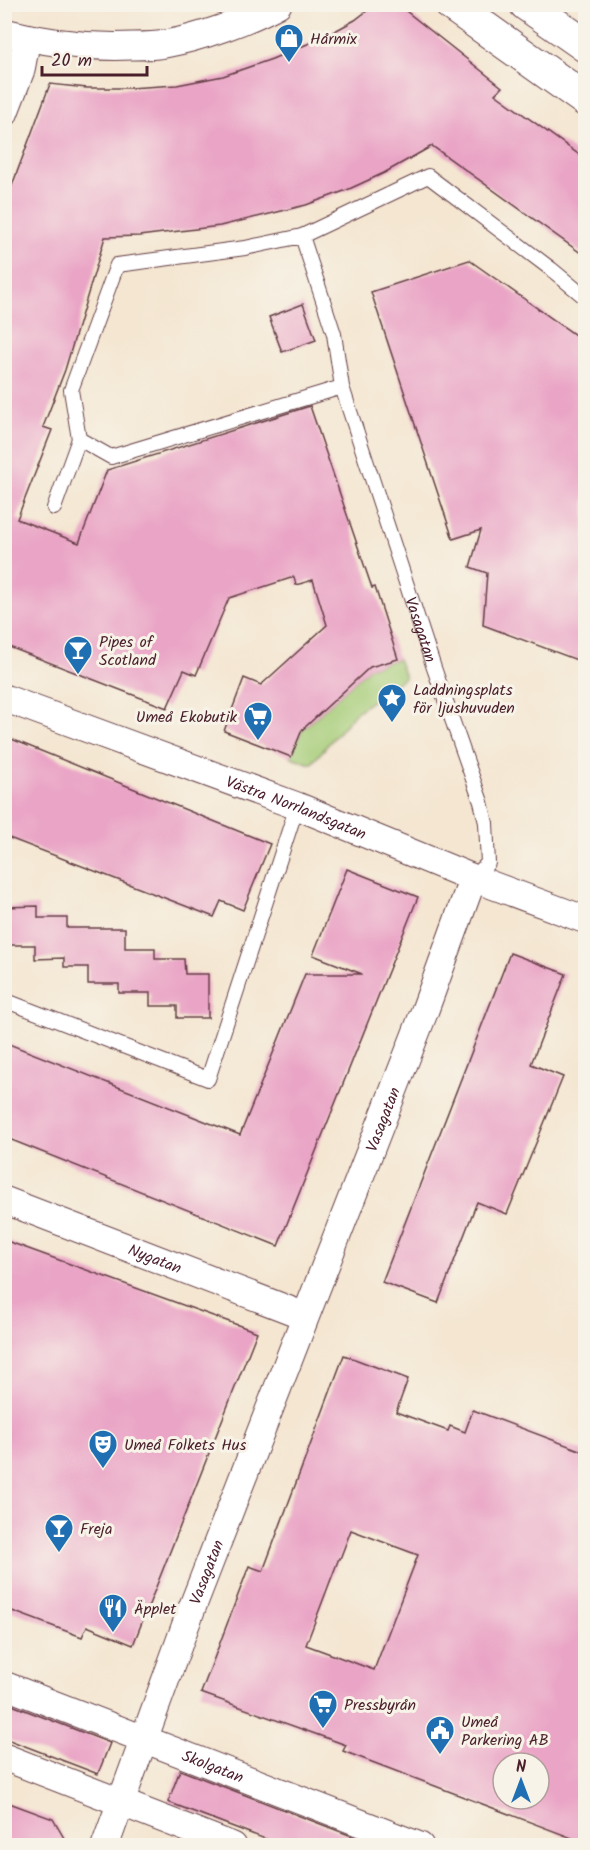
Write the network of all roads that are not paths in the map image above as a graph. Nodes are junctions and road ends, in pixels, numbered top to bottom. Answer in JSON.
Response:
{"nodes":[{"id":1,"x":278,"y":4,"type":"edge"},
{"id":2,"x":451,"y":4,"type":"edge"},
{"id":3,"x":526,"y":4,"type":"edge"},
{"id":4,"x":16,"y":35,"type":"edge"},
{"id":5,"x":585,"y":46,"type":"edge"},
{"id":6,"x":585,"y":100,"type":"edge"},
{"id":7,"x":4,"y":114,"type":"edge"},
{"id":8,"x":302,"y":236,"type":"junction"},
{"id":9,"x":585,"y":298,"type":"edge"},
{"id":10,"x":342,"y":387,"type":"junction"},
{"id":11,"x":79,"y":439,"type":"junction"},
{"id":12,"x":54,"y":508,"type":"dead end"},
{"id":13,"x":4,"y":698,"type":"edge"},
{"id":14,"x":297,"y":806,"type":"junction"},
{"id":15,"x":473,"y":878,"type":"junction"},
{"id":16,"x":585,"y":920,"type":"edge"},
{"id":17,"x":4,"y":1000,"type":"edge"},
{"id":18,"x":4,"y":1200,"type":"edge"},
{"id":19,"x":305,"y":1316,"type":"junction"},
{"id":20,"x":4,"y":1685,"type":"edge"},
{"id":21,"x":143,"y":1739,"type":"junction"},
{"id":22,"x":4,"y":1757,"type":"edge"},
{"id":23,"x":121,"y":1803,"type":"junction"},
{"id":24,"x":105,"y":1845,"type":"edge"},
{"id":25,"x":233,"y":1845,"type":"edge"},
{"id":26,"x":420,"y":1845,"type":"edge"}],
"edges":[{"from":1,"to":4,"type":"street"},
{"from":2,"to":6,"type":"main road"},
{"from":3,"to":5,"type":"main road"},
{"from":4,"to":7,"type":"street"},
{"from":8,"to":9,"type":"lane"},
{"from":8,"to":10,"type":"lane"},
{"from":8,"to":11,"type":"lane"},
{"from":10,"to":11,"type":"lane"},
{"from":10,"to":15,"type":"lane","name":"Vasagatan"},
{"from":11,"to":12,"type":"lane"},
{"from":13,"to":14,"type":"street","name":"Västra Norrlandsgatan"},
{"from":14,"to":15,"type":"street","name":"Västra Norrlandsgatan"},
{"from":14,"to":17,"type":"lane"},
{"from":15,"to":16,"type":"street","name":"Västra Norrlandsgatan"},
{"from":15,"to":19,"type":"street","name":"Vasagatan"},
{"from":18,"to":19,"type":"street","name":"Nygatan"},
{"from":19,"to":21,"type":"street","name":"Vasagatan"},
{"from":20,"to":21,"type":"street","name":"Skolgatan"},
{"from":21,"to":23,"type":"street","name":"Vasagatan"},
{"from":21,"to":26,"type":"street","name":"Skolgatan"},
{"from":22,"to":23,"type":"street"},
{"from":23,"to":24,"type":"street","name":"Vasagatan"},
{"from":23,"to":25,"type":"street"}]}
